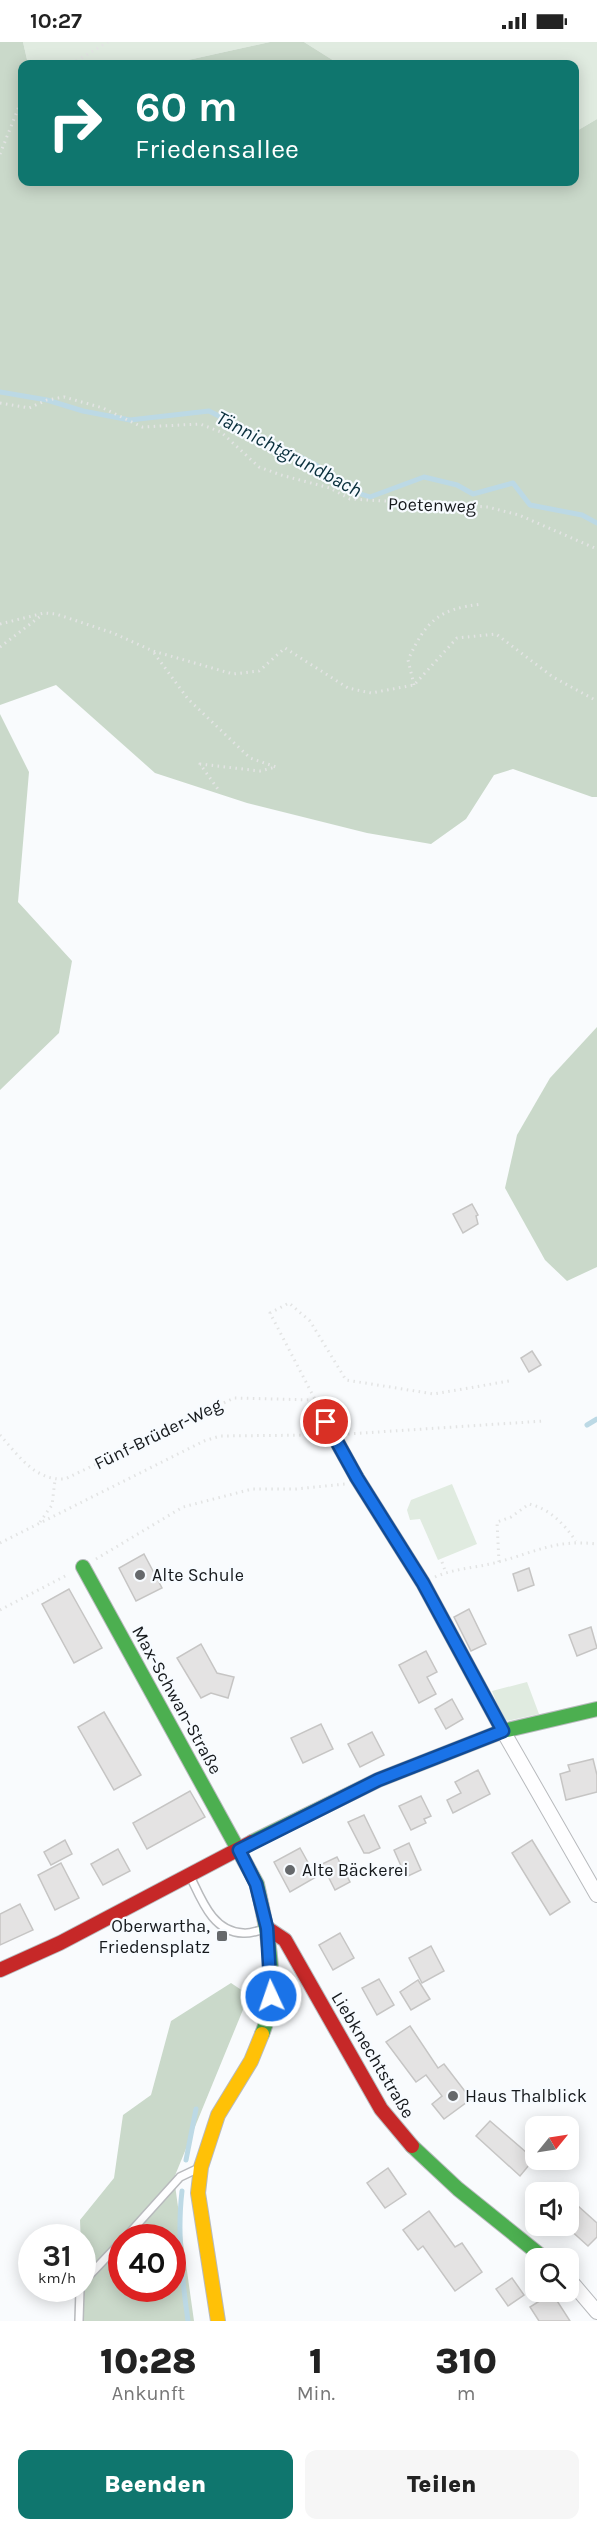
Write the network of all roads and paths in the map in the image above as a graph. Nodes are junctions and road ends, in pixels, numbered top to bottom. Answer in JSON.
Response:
{"nodes":[{"id":1,"x":108,"y":42,"type":"edge"},
{"id":2,"x":78,"y":60,"type":"edge"},
{"id":3,"x":18,"y":109,"type":"edge"},
{"id":4,"x":0,"y":154,"type":"edge"},
{"id":5,"x":0,"y":403,"type":"edge"},
{"id":6,"x":597,"y":549,"type":"edge"},
{"id":7,"x":482,"y":604,"type":"dead end"},
{"id":8,"x":44,"y":614,"type":"junction"},
{"id":9,"x":0,"y":624,"type":"edge"},
{"id":10,"x":0,"y":647,"type":"edge"},
{"id":11,"x":153,"y":651,"type":"junction"},
{"id":12,"x":414,"y":685,"type":"junction"},
{"id":13,"x":597,"y":701,"type":"edge"},
{"id":14,"x":220,"y":792,"type":"dead end"},
{"id":15,"x":509,"y":1381,"type":"dead end"},
{"id":16,"x":544,"y":1421,"type":"dead end"},
{"id":17,"x":325,"y":1429,"type":"joint"},
{"id":18,"x":348,"y":1434,"type":"dead end"},
{"id":19,"x":0,"y":1435,"type":"edge"},
{"id":20,"x":55,"y":1480,"type":"junction"},
{"id":21,"x":341,"y":1486,"type":"dead end"},
{"id":22,"x":39,"y":1524,"type":"junction"},
{"id":23,"x":576,"y":1542,"type":"junction"},
{"id":24,"x":0,"y":1543,"type":"edge"},
{"id":25,"x":597,"y":1545,"type":"edge"},
{"id":26,"x":442,"y":1562,"type":"dead end"},
{"id":27,"x":499,"y":1562,"type":"junction"},
{"id":28,"x":83,"y":1567,"type":"junction"},
{"id":29,"x":446,"y":1573,"type":"junction"},
{"id":30,"x":423,"y":1583,"type":"junction"},
{"id":31,"x":0,"y":1610,"type":"edge"},
{"id":32,"x":597,"y":1709,"type":"edge"},
{"id":33,"x":503,"y":1731,"type":"junction"},
{"id":34,"x":239,"y":1850,"type":"junction"},
{"id":35,"x":189,"y":1874,"type":"junction"},
{"id":36,"x":597,"y":1895,"type":"edge"},
{"id":37,"x":267,"y":1928,"type":"junction"},
{"id":38,"x":0,"y":1970,"type":"edge"},
{"id":39,"x":201,"y":2167,"type":"junction"},
{"id":40,"x":138,"y":2224,"type":"edge"},
{"id":41,"x":532,"y":2248,"type":"edge"},
{"id":42,"x":108,"y":2256,"type":"edge"},
{"id":43,"x":96,"y":2268,"type":"edge"},
{"id":44,"x":579,"y":2291,"type":"edge"},
{"id":45,"x":80,"y":2302,"type":"edge"},
{"id":46,"x":597,"y":2312,"type":"edge"},
{"id":47,"x":79,"y":2321,"type":"edge"},
{"id":48,"x":218,"y":2321,"type":"edge"}],
"edges":[{"from":1,"to":2,"type":"path"},
{"from":3,"to":4,"type":"path"},
{"from":5,"to":6,"type":"path","name":"Poetenweg"},
{"from":7,"to":12,"type":"path"},
{"from":8,"to":9,"type":"path"},
{"from":8,"to":10,"type":"path"},
{"from":8,"to":11,"type":"path"},
{"from":11,"to":12,"type":"path"},
{"from":11,"to":14,"type":"path"},
{"from":12,"to":13,"type":"path"},
{"from":15,"to":20,"type":"path","name":"Fünf-Brüder-Weg"},
{"from":16,"to":18,"type":"path"},
{"from":17,"to":22,"type":"path"},
{"from":17,"to":30,"type":"street","bridge":true},
{"from":19,"to":20,"type":"path"},
{"from":20,"to":22,"type":"path"},
{"from":21,"to":28,"type":"path"},
{"from":22,"to":24,"type":"path"},
{"from":23,"to":25,"type":"path"},
{"from":23,"to":27,"type":"path"},
{"from":23,"to":27,"type":"path"},
{"from":26,"to":29,"type":"path"},
{"from":27,"to":29,"type":"path"},
{"from":28,"to":31,"type":"path"},
{"from":28,"to":34,"type":"street","name":"Max-Schwan-Straße"},
{"from":29,"to":30,"type":"path"},
{"from":30,"to":33,"type":"street"},
{"from":32,"to":33,"type":"street"},
{"from":33,"to":34,"type":"street"},
{"from":33,"to":36,"type":"street"},
{"from":34,"to":35,"type":"street"},
{"from":34,"to":37,"type":"street","name":"Max-Schwan-Straße"},
{"from":35,"to":37,"type":"lane"},
{"from":35,"to":38,"type":"street"},
{"from":37,"to":39,"type":"street","name":"Max-Schwan-Straße"},
{"from":37,"to":41,"type":"street","name":"Liebknechtstraße"},
{"from":39,"to":40,"type":"lane"},
{"from":39,"to":48,"type":"street","name":"Max-Schwan-Straße"},
{"from":42,"to":43,"type":"lane"},
{"from":44,"to":46,"type":"street"},
{"from":45,"to":47,"type":"lane"}]}
